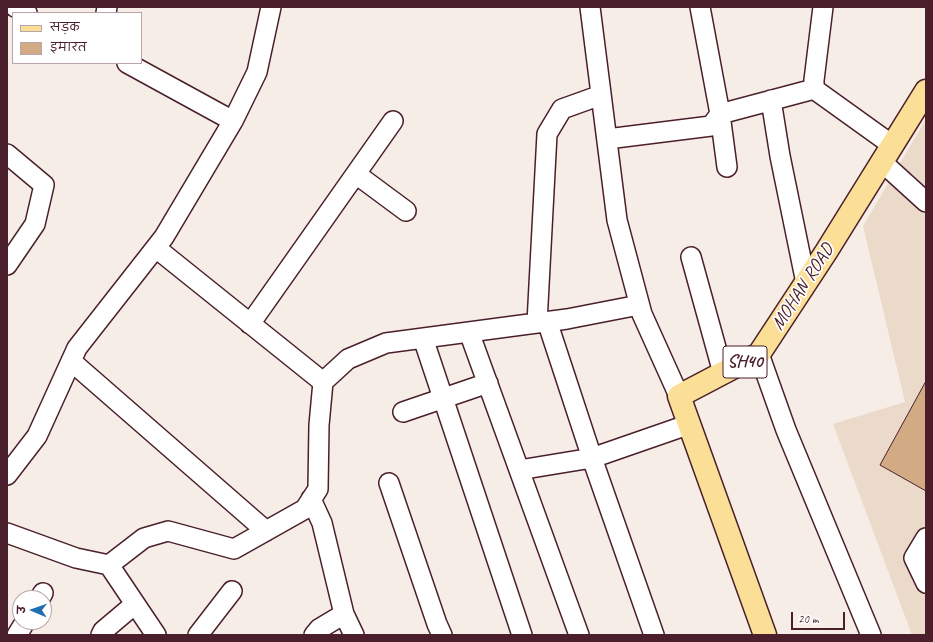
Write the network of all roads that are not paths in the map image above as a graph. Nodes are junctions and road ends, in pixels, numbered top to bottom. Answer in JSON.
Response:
{"nodes":[{"id":1,"x":15,"y":7,"type":"edge"},
{"id":2,"x":271,"y":7,"type":"edge"},
{"id":3,"x":590,"y":7,"type":"edge"},
{"id":4,"x":700,"y":7,"type":"edge"},
{"id":5,"x":823,"y":7,"type":"edge"},
{"id":6,"x":25,"y":12,"type":"edge"},
{"id":7,"x":129,"y":64,"type":"edge"},
{"id":8,"x":814,"y":89,"type":"junction"},
{"id":9,"x":926,"y":91,"type":"edge"},
{"id":10,"x":601,"y":95,"type":"junction"},
{"id":11,"x":771,"y":100,"type":"junction"},
{"id":12,"x":720,"y":114,"type":"junction"},
{"id":13,"x":233,"y":121,"type":"junction"},
{"id":14,"x":393,"y":121,"type":"dead end"},
{"id":15,"x":607,"y":139,"type":"junction"},
{"id":16,"x":7,"y":154,"type":"edge"},
{"id":17,"x":887,"y":154,"type":"junction"},
{"id":18,"x":727,"y":167,"type":"dead end"},
{"id":19,"x":356,"y":174,"type":"junction"},
{"id":20,"x":926,"y":202,"type":"edge"},
{"id":21,"x":406,"y":210,"type":"dead end"},
{"id":22,"x":156,"y":248,"type":"junction"},
{"id":23,"x":691,"y":257,"type":"dead end"},
{"id":24,"x":7,"y":265,"type":"edge"},
{"id":25,"x":806,"y":283,"type":"junction"},
{"id":26,"x":639,"y":305,"type":"junction"},
{"id":27,"x":542,"y":322,"type":"junction"},
{"id":28,"x":250,"y":324,"type":"junction"},
{"id":29,"x":469,"y":332,"type":"junction"},
{"id":30,"x":423,"y":338,"type":"junction"},
{"id":31,"x":759,"y":354,"type":"junction"},
{"id":32,"x":71,"y":361,"type":"junction"},
{"id":33,"x":723,"y":373,"type":"junction"},
{"id":34,"x":323,"y":382,"type":"junction"},
{"id":35,"x":488,"y":383,"type":"junction"},
{"id":36,"x":679,"y":396,"type":"junction"},
{"id":37,"x":443,"y":398,"type":"junction"},
{"id":38,"x":403,"y":412,"type":"dead end"},
{"id":39,"x":690,"y":424,"type":"junction"},
{"id":40,"x":592,"y":458,"type":"junction"},
{"id":41,"x":519,"y":470,"type":"junction"},
{"id":42,"x":7,"y":475,"type":"edge"},
{"id":43,"x":389,"y":483,"type":"dead end"},
{"id":44,"x":311,"y":499,"type":"junction"},
{"id":45,"x":266,"y":531,"type":"junction"},
{"id":46,"x":7,"y":533,"type":"edge"},
{"id":47,"x":926,"y":538,"type":"edge"},
{"id":48,"x":109,"y":564,"type":"junction"},
{"id":49,"x":926,"y":583,"type":"edge"},
{"id":50,"x":232,"y":592,"type":"dead end"},
{"id":51,"x":135,"y":604,"type":"junction"},
{"id":52,"x":344,"y":614,"type":"junction"},
{"id":53,"x":101,"y":635,"type":"edge"},
{"id":54,"x":156,"y":635,"type":"edge"},
{"id":55,"x":198,"y":635,"type":"edge"},
{"id":56,"x":314,"y":635,"type":"edge"},
{"id":57,"x":354,"y":635,"type":"edge"},
{"id":58,"x":442,"y":635,"type":"edge"},
{"id":59,"x":522,"y":635,"type":"edge"},
{"id":60,"x":578,"y":635,"type":"edge"},
{"id":61,"x":654,"y":635,"type":"edge"},
{"id":62,"x":765,"y":635,"type":"edge"},
{"id":63,"x":871,"y":635,"type":"edge"}],
"edges":[{"from":1,"to":6,"type":"street"},
{"from":2,"to":13,"type":"street"},
{"from":3,"to":10,"type":"street"},
{"from":4,"to":12,"type":"street"},
{"from":5,"to":8,"type":"street"},
{"from":7,"to":13,"type":"street"},
{"from":8,"to":11,"type":"street"},
{"from":8,"to":17,"type":"street"},
{"from":9,"to":17,"type":"main road","name":"MOHAN ROAD","number":"SH40"},
{"from":10,"to":15,"type":"street"},
{"from":10,"to":27,"type":"street"},
{"from":11,"to":12,"type":"street"},
{"from":11,"to":25,"type":"street"},
{"from":12,"to":15,"type":"street"},
{"from":12,"to":18,"type":"street"},
{"from":13,"to":22,"type":"street"},
{"from":14,"to":19,"type":"street"},
{"from":15,"to":26,"type":"street"},
{"from":16,"to":24,"type":"street"},
{"from":17,"to":20,"type":"street"},
{"from":17,"to":25,"type":"main road","name":"MOHAN ROAD","number":"SH40"},
{"from":19,"to":21,"type":"street"},
{"from":19,"to":28,"type":"street"},
{"from":22,"to":28,"type":"street"},
{"from":22,"to":32,"type":"street"},
{"from":23,"to":33,"type":"street"},
{"from":25,"to":31,"type":"main road","name":"MOHAN ROAD","number":"SH40"},
{"from":26,"to":27,"type":"street"},
{"from":26,"to":36,"type":"street"},
{"from":27,"to":29,"type":"street"},
{"from":27,"to":40,"type":"street"},
{"from":28,"to":34,"type":"street"},
{"from":29,"to":30,"type":"street"},
{"from":29,"to":35,"type":"street"},
{"from":30,"to":34,"type":"street"},
{"from":30,"to":37,"type":"street"},
{"from":31,"to":33,"type":"main road","name":"MOHAN ROAD","number":"SH40"},
{"from":31,"to":63,"type":"street"},
{"from":32,"to":42,"type":"street"},
{"from":32,"to":45,"type":"street"},
{"from":33,"to":36,"type":"main road","name":"MOHAN ROAD","number":"SH40"},
{"from":34,"to":44,"type":"street"},
{"from":35,"to":37,"type":"street"},
{"from":35,"to":41,"type":"street"},
{"from":36,"to":39,"type":"main road"},
{"from":37,"to":38,"type":"street"},
{"from":37,"to":59,"type":"street"},
{"from":39,"to":40,"type":"street"},
{"from":39,"to":62,"type":"main road"},
{"from":40,"to":41,"type":"street"},
{"from":40,"to":61,"type":"street"},
{"from":41,"to":60,"type":"street"},
{"from":43,"to":58,"type":"street"},
{"from":44,"to":45,"type":"street"},
{"from":44,"to":52,"type":"street"},
{"from":45,"to":48,"type":"street"},
{"from":46,"to":48,"type":"street"},
{"from":47,"to":49,"type":"street"},
{"from":48,"to":51,"type":"street"},
{"from":50,"to":55,"type":"street"},
{"from":51,"to":53,"type":"street"},
{"from":51,"to":54,"type":"street"},
{"from":52,"to":56,"type":"street"},
{"from":52,"to":57,"type":"street"}]}
